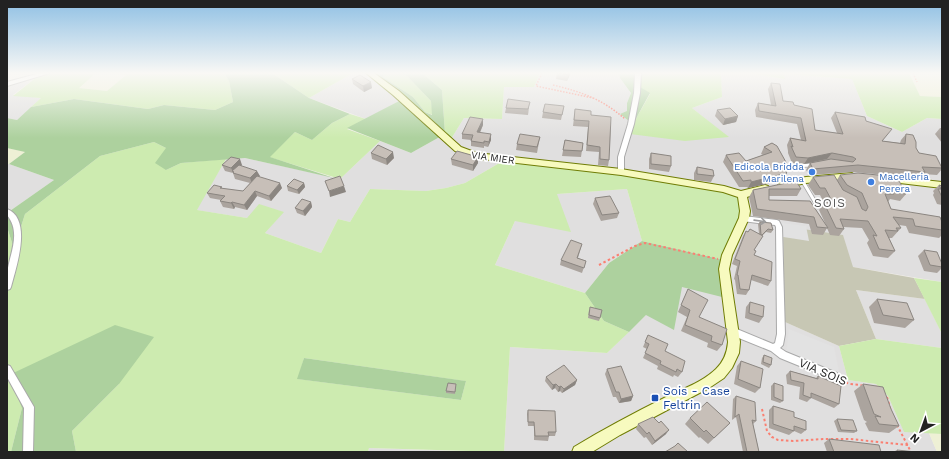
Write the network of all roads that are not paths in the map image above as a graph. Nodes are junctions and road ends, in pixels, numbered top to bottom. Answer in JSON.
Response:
{"nodes":[{"id":1,"x":398,"y":94,"type":"edge"},
{"id":2,"x":637,"y":94,"type":"edge"},
{"id":3,"x":818,"y":164,"type":"edge"},
{"id":4,"x":793,"y":166,"type":"dead end"},
{"id":5,"x":621,"y":172,"type":"junction"},
{"id":6,"x":861,"y":176,"type":"edge"},
{"id":7,"x":874,"y":178,"type":"edge"},
{"id":8,"x":802,"y":180,"type":"junction"},
{"id":9,"x":942,"y":184,"type":"edge"},
{"id":10,"x":742,"y":195,"type":"junction"},
{"id":11,"x":818,"y":207,"type":"dead end"},
{"id":12,"x":7,"y":211,"type":"edge"},
{"id":13,"x":744,"y":219,"type":"junction"},
{"id":14,"x":7,"y":287,"type":"edge"},
{"id":15,"x":732,"y":331,"type":"junction"},
{"id":16,"x":773,"y":348,"type":"junction"},
{"id":17,"x":7,"y":368,"type":"edge"},
{"id":18,"x":834,"y":376,"type":"road end"},
{"id":19,"x":28,"y":452,"type":"edge"},
{"id":20,"x":579,"y":452,"type":"edge"}],
"edges":[{"from":1,"to":5,"type":"street","name":"VIA MIER"},
{"from":2,"to":5,"type":"street"},
{"from":3,"to":4,"type":"lane"},
{"from":5,"to":10,"type":"street","name":"VIA MIER"},
{"from":6,"to":8,"type":"street"},
{"from":7,"to":9,"type":"street"},
{"from":8,"to":10,"type":"street"},
{"from":8,"to":11,"type":"lane"},
{"from":10,"to":13,"type":"street"},
{"from":12,"to":14,"type":"street"},
{"from":13,"to":15,"type":"street"},
{"from":13,"to":16,"type":"street","one_way":true},
{"from":15,"to":16,"type":"street","name":"VIA SOIS"},
{"from":15,"to":20,"type":"street"},
{"from":16,"to":18,"type":"street","name":"VIA SOIS"},
{"from":17,"to":19,"type":"street"}]}
